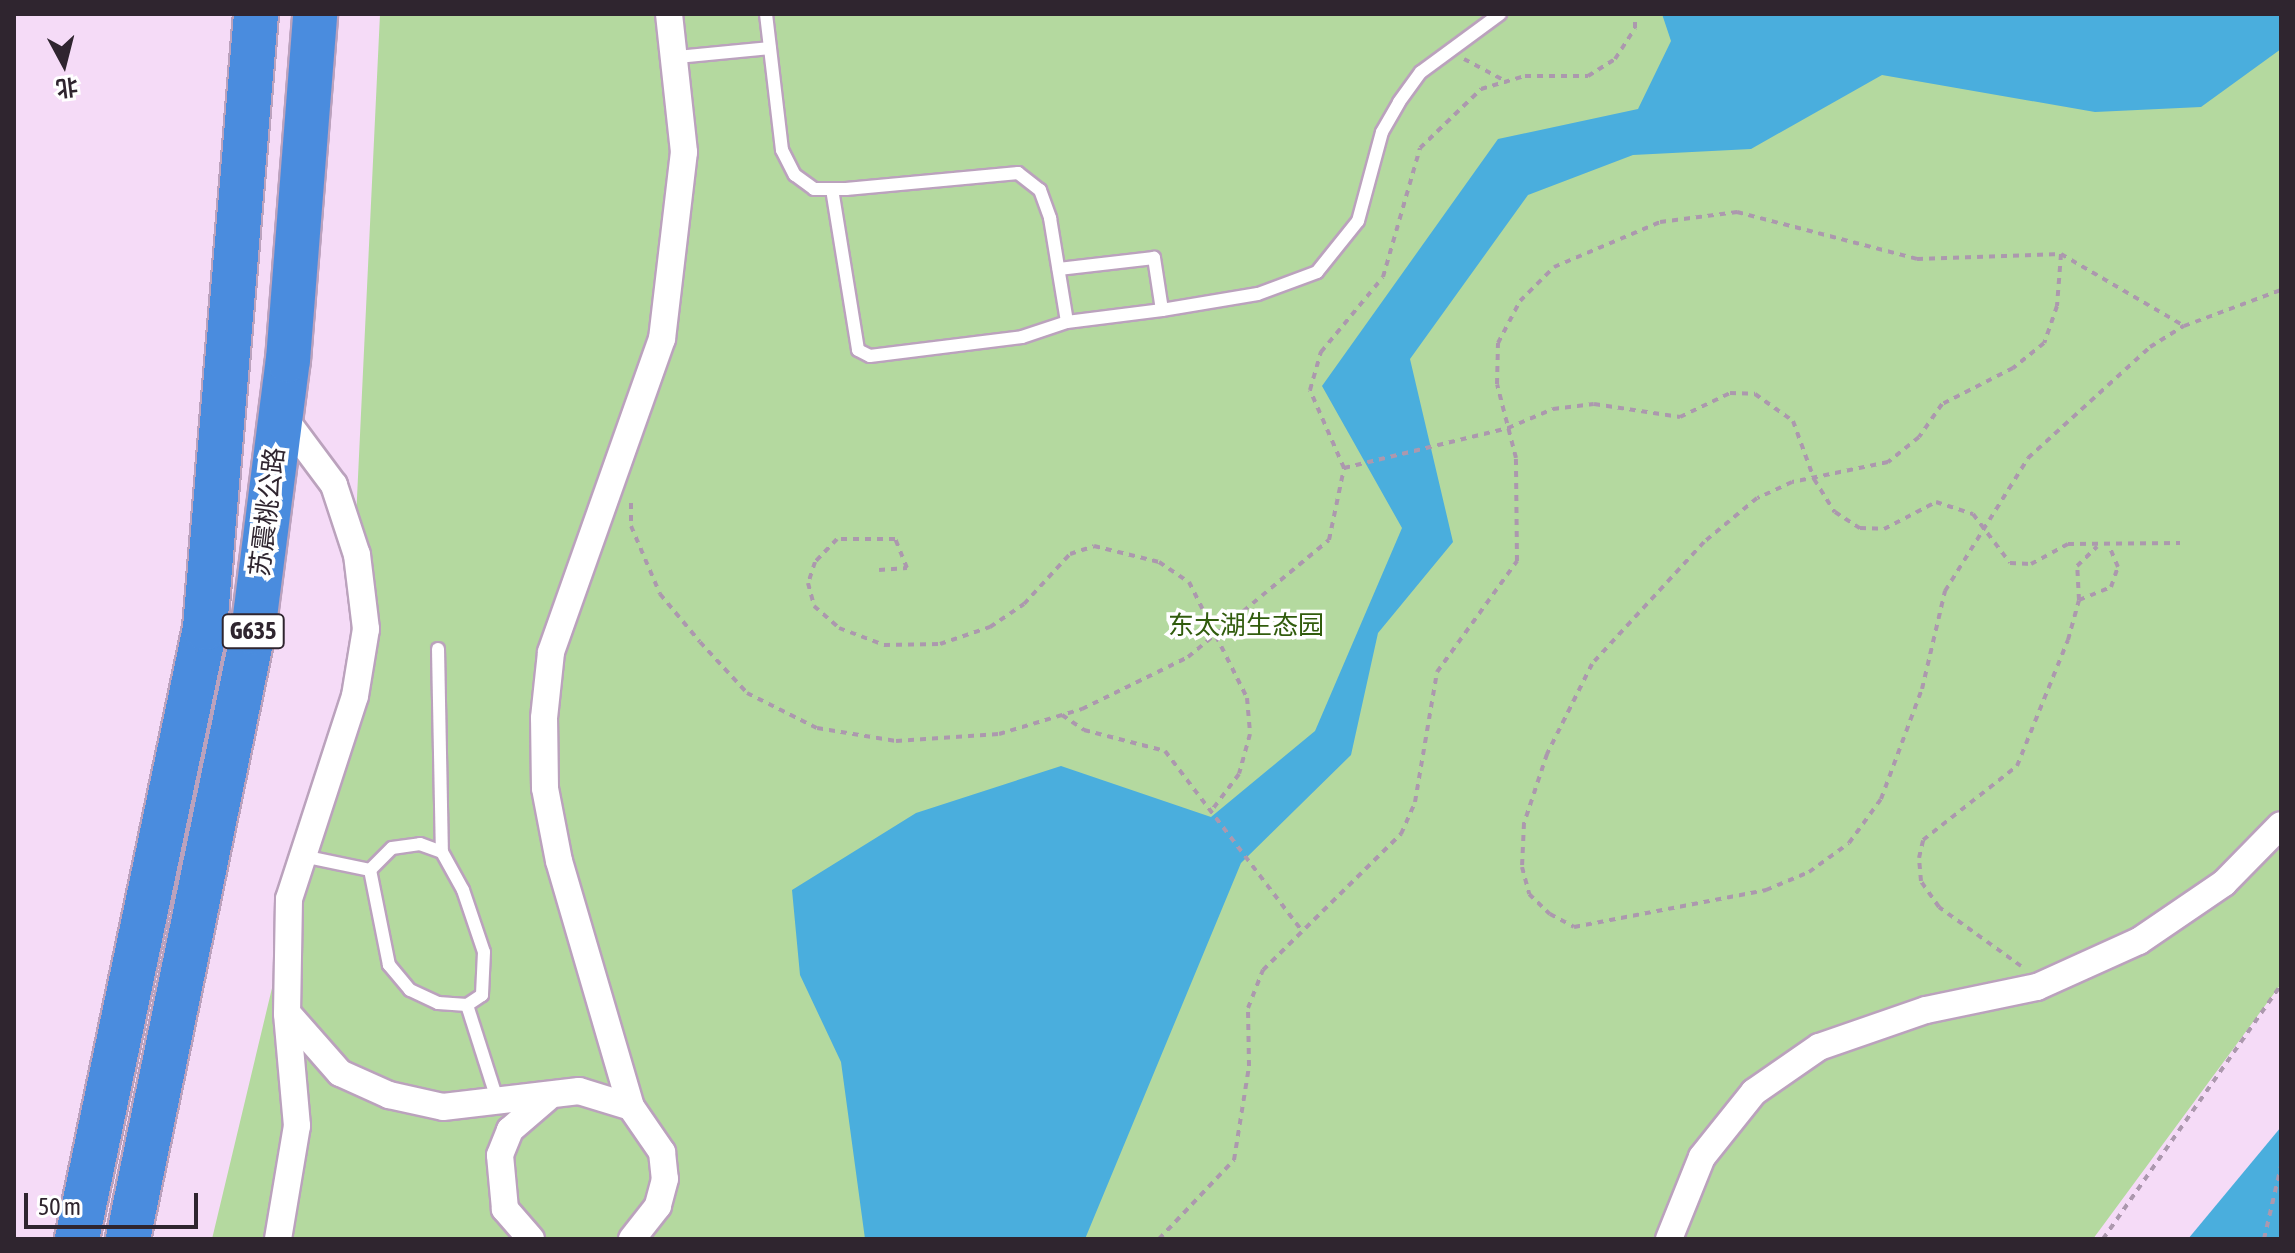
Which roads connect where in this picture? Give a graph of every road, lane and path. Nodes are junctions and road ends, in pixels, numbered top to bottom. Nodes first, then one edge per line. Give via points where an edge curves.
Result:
1 (237, 14) edge
2 (256, 14) edge
3 (315, 14) edge
4 (332, 14) edge
5 (669, 14) edge
6 (766, 14) edge
7 (1500, 14) edge
8 (1635, 14) edge
9 (770, 48) junction
10 (1453, 48) junction
11 (678, 57) junction
12 (1507, 82) junction
13 (305, 165) junction
14 (832, 189) junction
15 (2061, 254) junction
16 (236, 263) junction
17 (1059, 269) junction
18 (2281, 290) edge
19 (1162, 310) junction
20 (1067, 322) junction
21 (2184, 326) junction
22 (281, 414) junction
23 (1508, 428) junction
24 (1344, 468) junction
25 (1814, 479) junction
26 (630, 496) dead end
27 (1982, 527) junction
28 (2180, 543) dead end
29 (2109, 546) junction
30 (2097, 547) junction
31 (879, 570) dead end
32 (2079, 600) junction
33 (1218, 634) junction
34 (438, 649) dead end
35 (1062, 715) junction
36 (1212, 810) junction
37 (2281, 825) edge
38 (442, 852) junction
39 (303, 856) junction
40 (370, 870) junction
41 (1302, 931) junction
42 (2281, 985) edge
43 (2037, 987) junction
44 (467, 1005) junction
45 (287, 1014) junction
46 (553, 1096) junction
47 (499, 1105) junction
48 (631, 1107) junction
49 (2281, 1166) edge
50 (77, 1239) edge
51 (128, 1239) edge
52 (278, 1239) edge
53 (531, 1239) edge
54 (632, 1239) edge
55 (1159, 1239) edge
56 (1669, 1239) edge
57 (2103, 1239) edge
58 (2264, 1239) edge

1 - 16 highway
2 - 16 highway, 苏震桃公路 / G635
3 - 13 highway, 苏震桃公路 / G635
4 - 13 highway
5 - 11 street
6 - 9 lane
7 - 10 lane
8 - 12 path via 1635,28 1615,59 1588,76
9 - 11 lane
9 - 14 lane via 782,150 795,175 814,189
10 - 12 path via 1475,70
10 - 19 lane via 1421,72 1399,102 1382,132 1358,221 1317,272 1258,294
11 - 48 street via 684,152 662,339 551,652 544,718 545,788 559,861
12 - 24 path via 1481,89 1420,148 1383,277 1321,352 1310,390
13 - 22 highway, 苏震桃公路 / G635
14 - 17 lane via 1018,173 1040,190
14 - 20 lane via 858,350 870,356 1022,337
15 - 21 path
15 - 23 path via 1917,259 1737,212 1660,222 1554,267 1520,301 1498,343 1497,384
15 - 25 path via 2057,306 2044,343 2013,368 1942,404 1919,437 1888,462
16 - 50 highway, 苏震桃公路 / G635 via 205,628
17 - 19 lane via 1154,258
17 - 20 lane
18 - 21 path
19 - 20 lane
21 - 27 path via 2102,383 2028,458
22 - 39 street via 334,485 357,555 366,629 355,696
22 - 51 highway, 苏震桃公路 / G635 via 245,683
23 - 24 path
23 - 25 path via 1553,409 1594,404 1680,417 1730,393 1755,394 1793,421
23 - 41 path via 1516,458 1517,561 1437,672 1415,802 1401,834
24 - 33 path via 1329,540
25 - 27 path via 1835,512 1860,528 1884,529 1936,502 1973,514
25 - 27 path via 1757,498 1704,542 1592,664 1547,754 1524,823 1522,867 1529,894 1550,914 1574,927 1766,890 1809,872 1849,843 1881,799 1922,689 1945,591
26 - 35 path via 631,526 660,594 747,693 817,728 896,741 999,734
27 - 30 path via 2010,563 2031,564 2068,544
28 - 29 path
29 - 30 path
29 - 32 path via 2118,567 2111,587
30 - 32 path via 2077,566
31 - 33 path via 907,568 895,539 837,539 815,562 808,583 814,606 839,628 884,645 940,644 990,627 1024,604 1070,554 1094,546 1159,562 1189,582
32 - 43 path via 2017,766 1923,840 1919,858 1921,881 1939,907 1963,931 2016,959
33 - 35 path via 1188,657
33 - 36 path via 1247,698 1250,734 1239,774
34 - 38 lane
35 - 36 path via 1084,730 1165,751
36 - 41 path
37 - 43 street via 2224,883 2139,941
38 - 40 lane via 420,844 392,848
38 - 44 lane via 484,952 482,995
39 - 40 lane
39 - 45 street via 289,899
40 - 44 lane via 389,965 410,990
41 - 55 path via 1263,970 1248,1008 1247,1091 1234,1160
42 - 57 path
43 - 56 street via 1926,1010 1819,1047 1754,1092 1702,1157
44 - 47 lane
45 - 47 street via 340,1073 389,1095 443,1107
45 - 52 street via 297,1126
46 - 47 street
46 - 48 street via 593,1093
46 - 53 street via 519,1119 500,1155 505,1209
48 - 54 street via 662,1152 665,1179 658,1206
49 - 58 path

